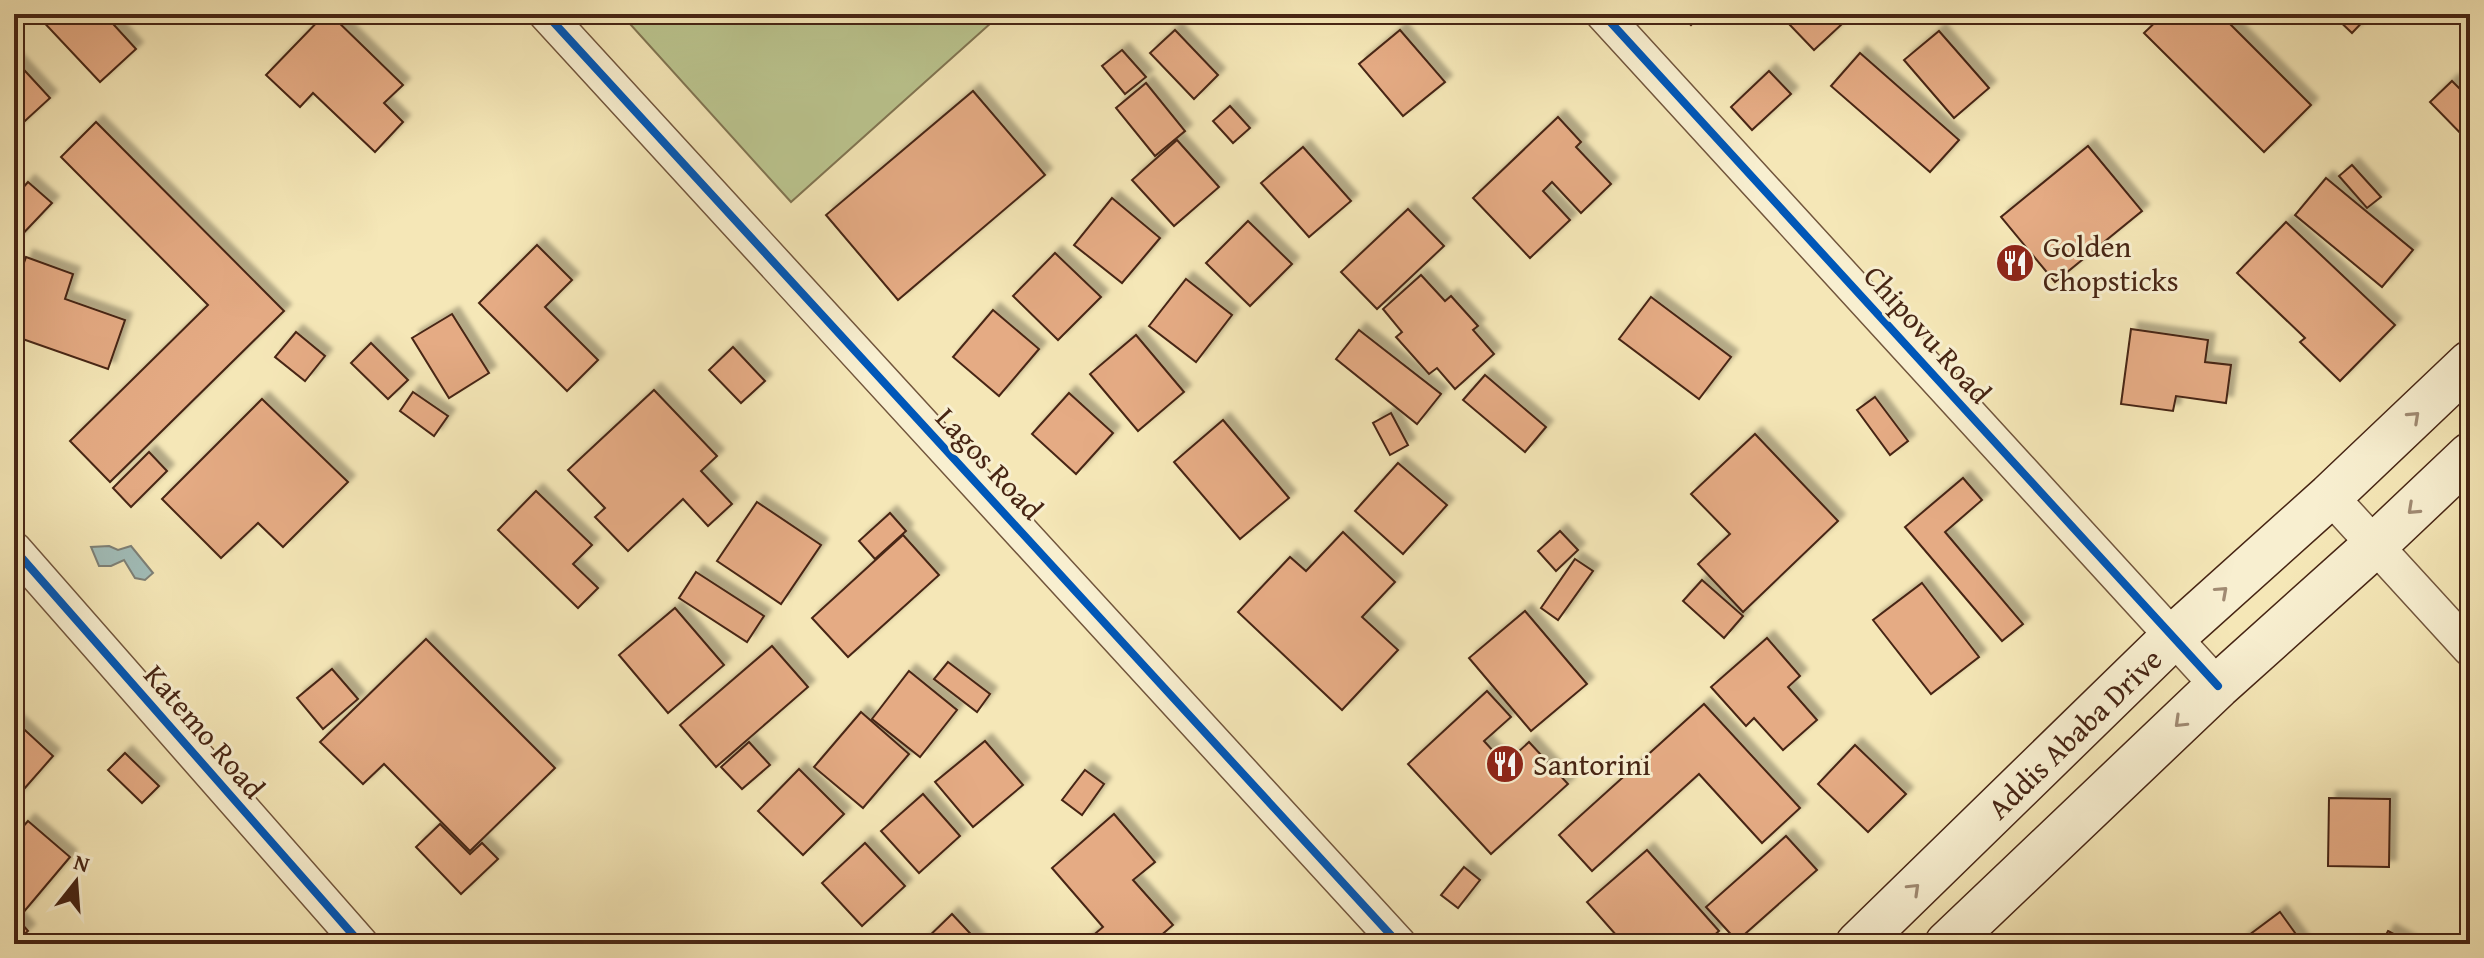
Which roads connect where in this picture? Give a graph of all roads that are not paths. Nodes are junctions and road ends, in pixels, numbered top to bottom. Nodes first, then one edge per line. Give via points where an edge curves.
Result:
1 (546, 14) edge
2 (1603, 14) edge
3 (2470, 363) edge
4 (2470, 455) edge
5 (2330, 496) junction
6 (2375, 545) junction
7 (14, 549) edge
8 (2173, 637) junction
9 (2470, 649) edge
10 (2218, 686) junction
11 (361, 944) edge
12 (1399, 944) edge
13 (1858, 944) edge
14 (1947, 944) edge

1 - 12 street, Lagos Road
2 - 8 street, Chipovu Road
5 -> 3 main road, Addis Ababa Drive
4 -> 6 main road
5 - 6 street
8 -> 5 main road, Addis Ababa Drive
6 - 9 street
6 - 10 main road
7 - 11 street, Katemo Road
8 - 10 street, Chipovu Road
13 -> 8 main road, Addis Ababa Drive
10 -> 14 main road

